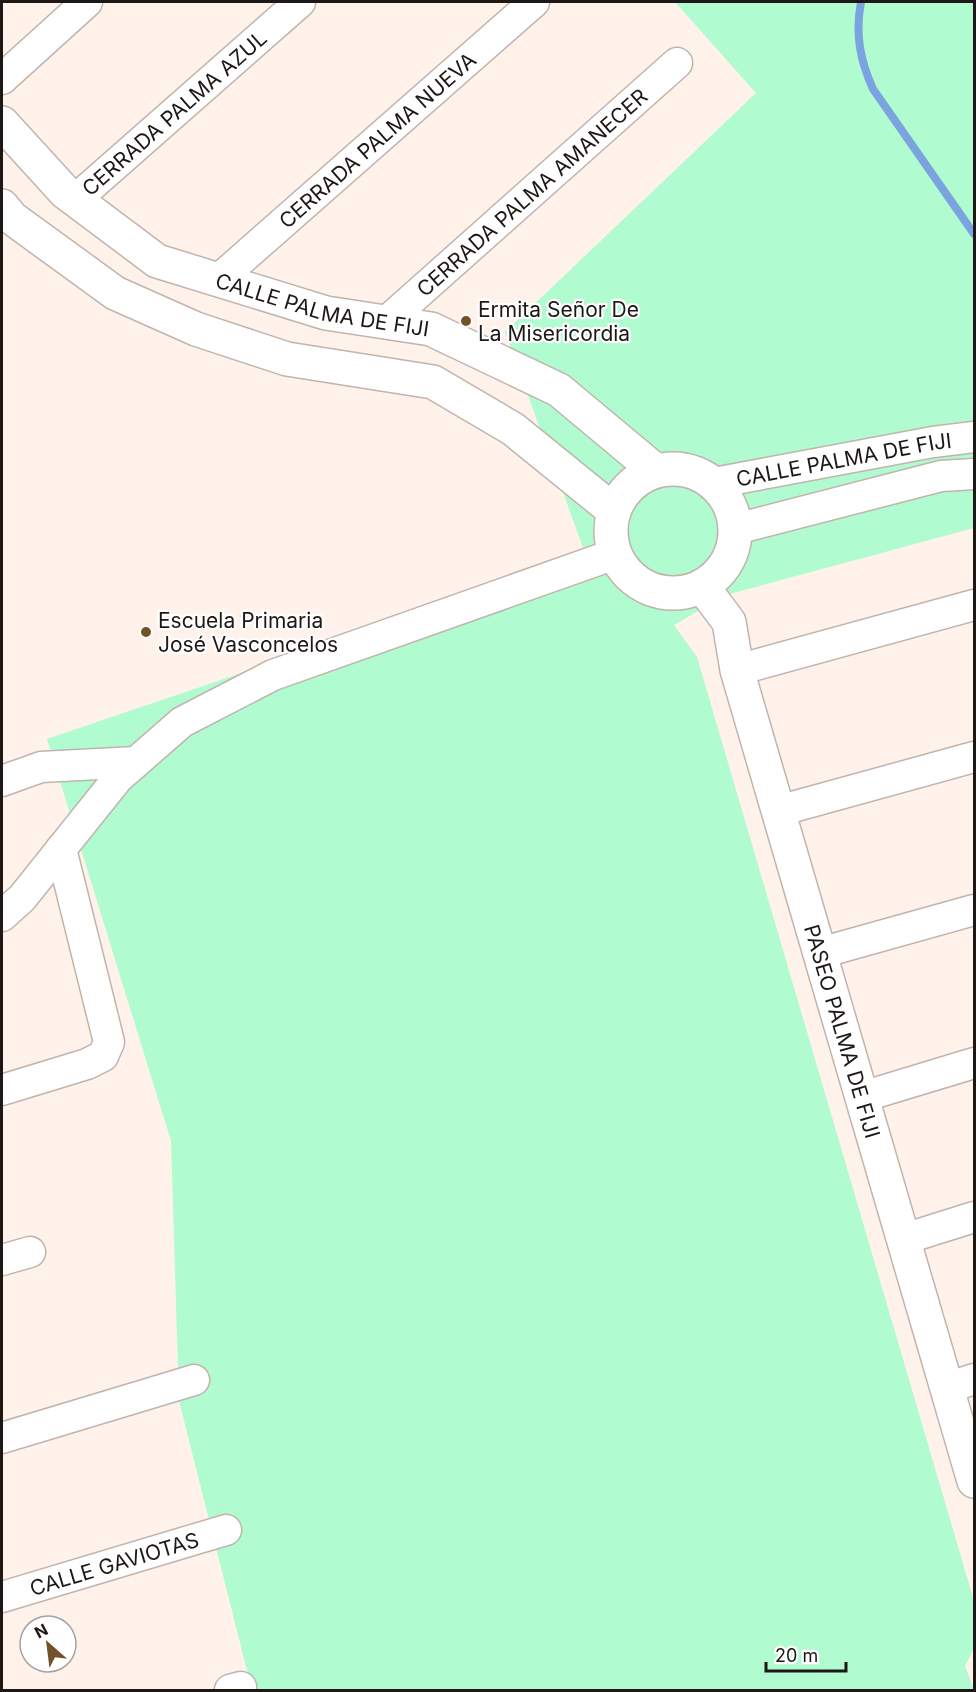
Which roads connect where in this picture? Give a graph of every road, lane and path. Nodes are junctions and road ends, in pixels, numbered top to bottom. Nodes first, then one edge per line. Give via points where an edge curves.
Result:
1 (87, 2) edge
2 (300, 2) edge
3 (534, 2) edge
4 (678, 63) dead end
5 (2, 79) edge
6 (2, 123) edge
7 (75, 200) junction
8 (2, 206) edge
9 (218, 280) junction
10 (386, 322) junction
11 (975, 437) edge
12 (656, 471) junction
13 (975, 474) edge
14 (714, 483) junction
15 (614, 511) junction
16 (735, 529) junction
17 (615, 555) junction
18 (702, 586) junction
19 (975, 605) edge
20 (737, 670) junction
21 (975, 757) edge
22 (136, 762) junction
23 (2, 782) edge
24 (778, 811) junction
25 (61, 849) junction
26 (975, 910) edge
27 (2, 916) edge
28 (820, 953) junction
29 (975, 1063) edge
30 (2, 1090) edge
31 (862, 1097) junction
32 (975, 1217) edge
33 (904, 1239) junction
34 (30, 1252) dead end
35 (2, 1260) edge
36 (194, 1380) dead end
37 (961, 1384) edge
38 (2, 1438) edge
39 (975, 1481) edge
40 (226, 1530) dead end
41 (2, 1598) edge

1 - 5 street
2 - 7 street, CERRADA PALMA AZUL
3 - 9 street, CERRADA PALMA NUEVA
4 - 10 street, CERRADA PALMA AMANECER
6 - 7 street, CALLE PALMA DE FIJI
7 - 9 street, CALLE PALMA DE FIJI via 157,261
8 - 15 street via 12,218 115,293 196,329 287,358 433,382 513,429
9 - 10 street, CALLE PALMA DE FIJI via 326,313
10 - 12 street, CALLE PALMA DE FIJI via 431,329 559,390
11 - 14 street, CALLE PALMA DE FIJI
12 - 14 street via 685,470
12 - 15 street via 630,486
13 - 16 street, CALLE PALMA DE FIJI via 941,476
14 - 16 street via 733,512
15 - 17 street via 610,525
16 - 18 street via 727,562
17 - 18 street via 623,570 651,590 686,592
17 - 22 street via 273,675 182,722
18 - 20 street, PASEO PALMA DE FIJI via 729,622
19 - 20 street
20 - 24 street, PASEO PALMA DE FIJI
21 - 24 street
22 - 23 street via 41,767
22 - 25 street via 118,778
24 - 28 street, PASEO PALMA DE FIJI
25 - 27 street via 22,898
25 - 30 street via 109,1042 104,1056 87,1064
26 - 28 street
28 - 31 street, PASEO PALMA DE FIJI
29 - 31 street
31 - 33 street, PASEO PALMA DE FIJI
32 - 33 street
33 - 37 street, PASEO PALMA DE FIJI
34 - 35 street
36 - 38 street
37 - 39 street, PASEO PALMA DE FIJI
40 - 41 street, CALLE GAVIOTAS

